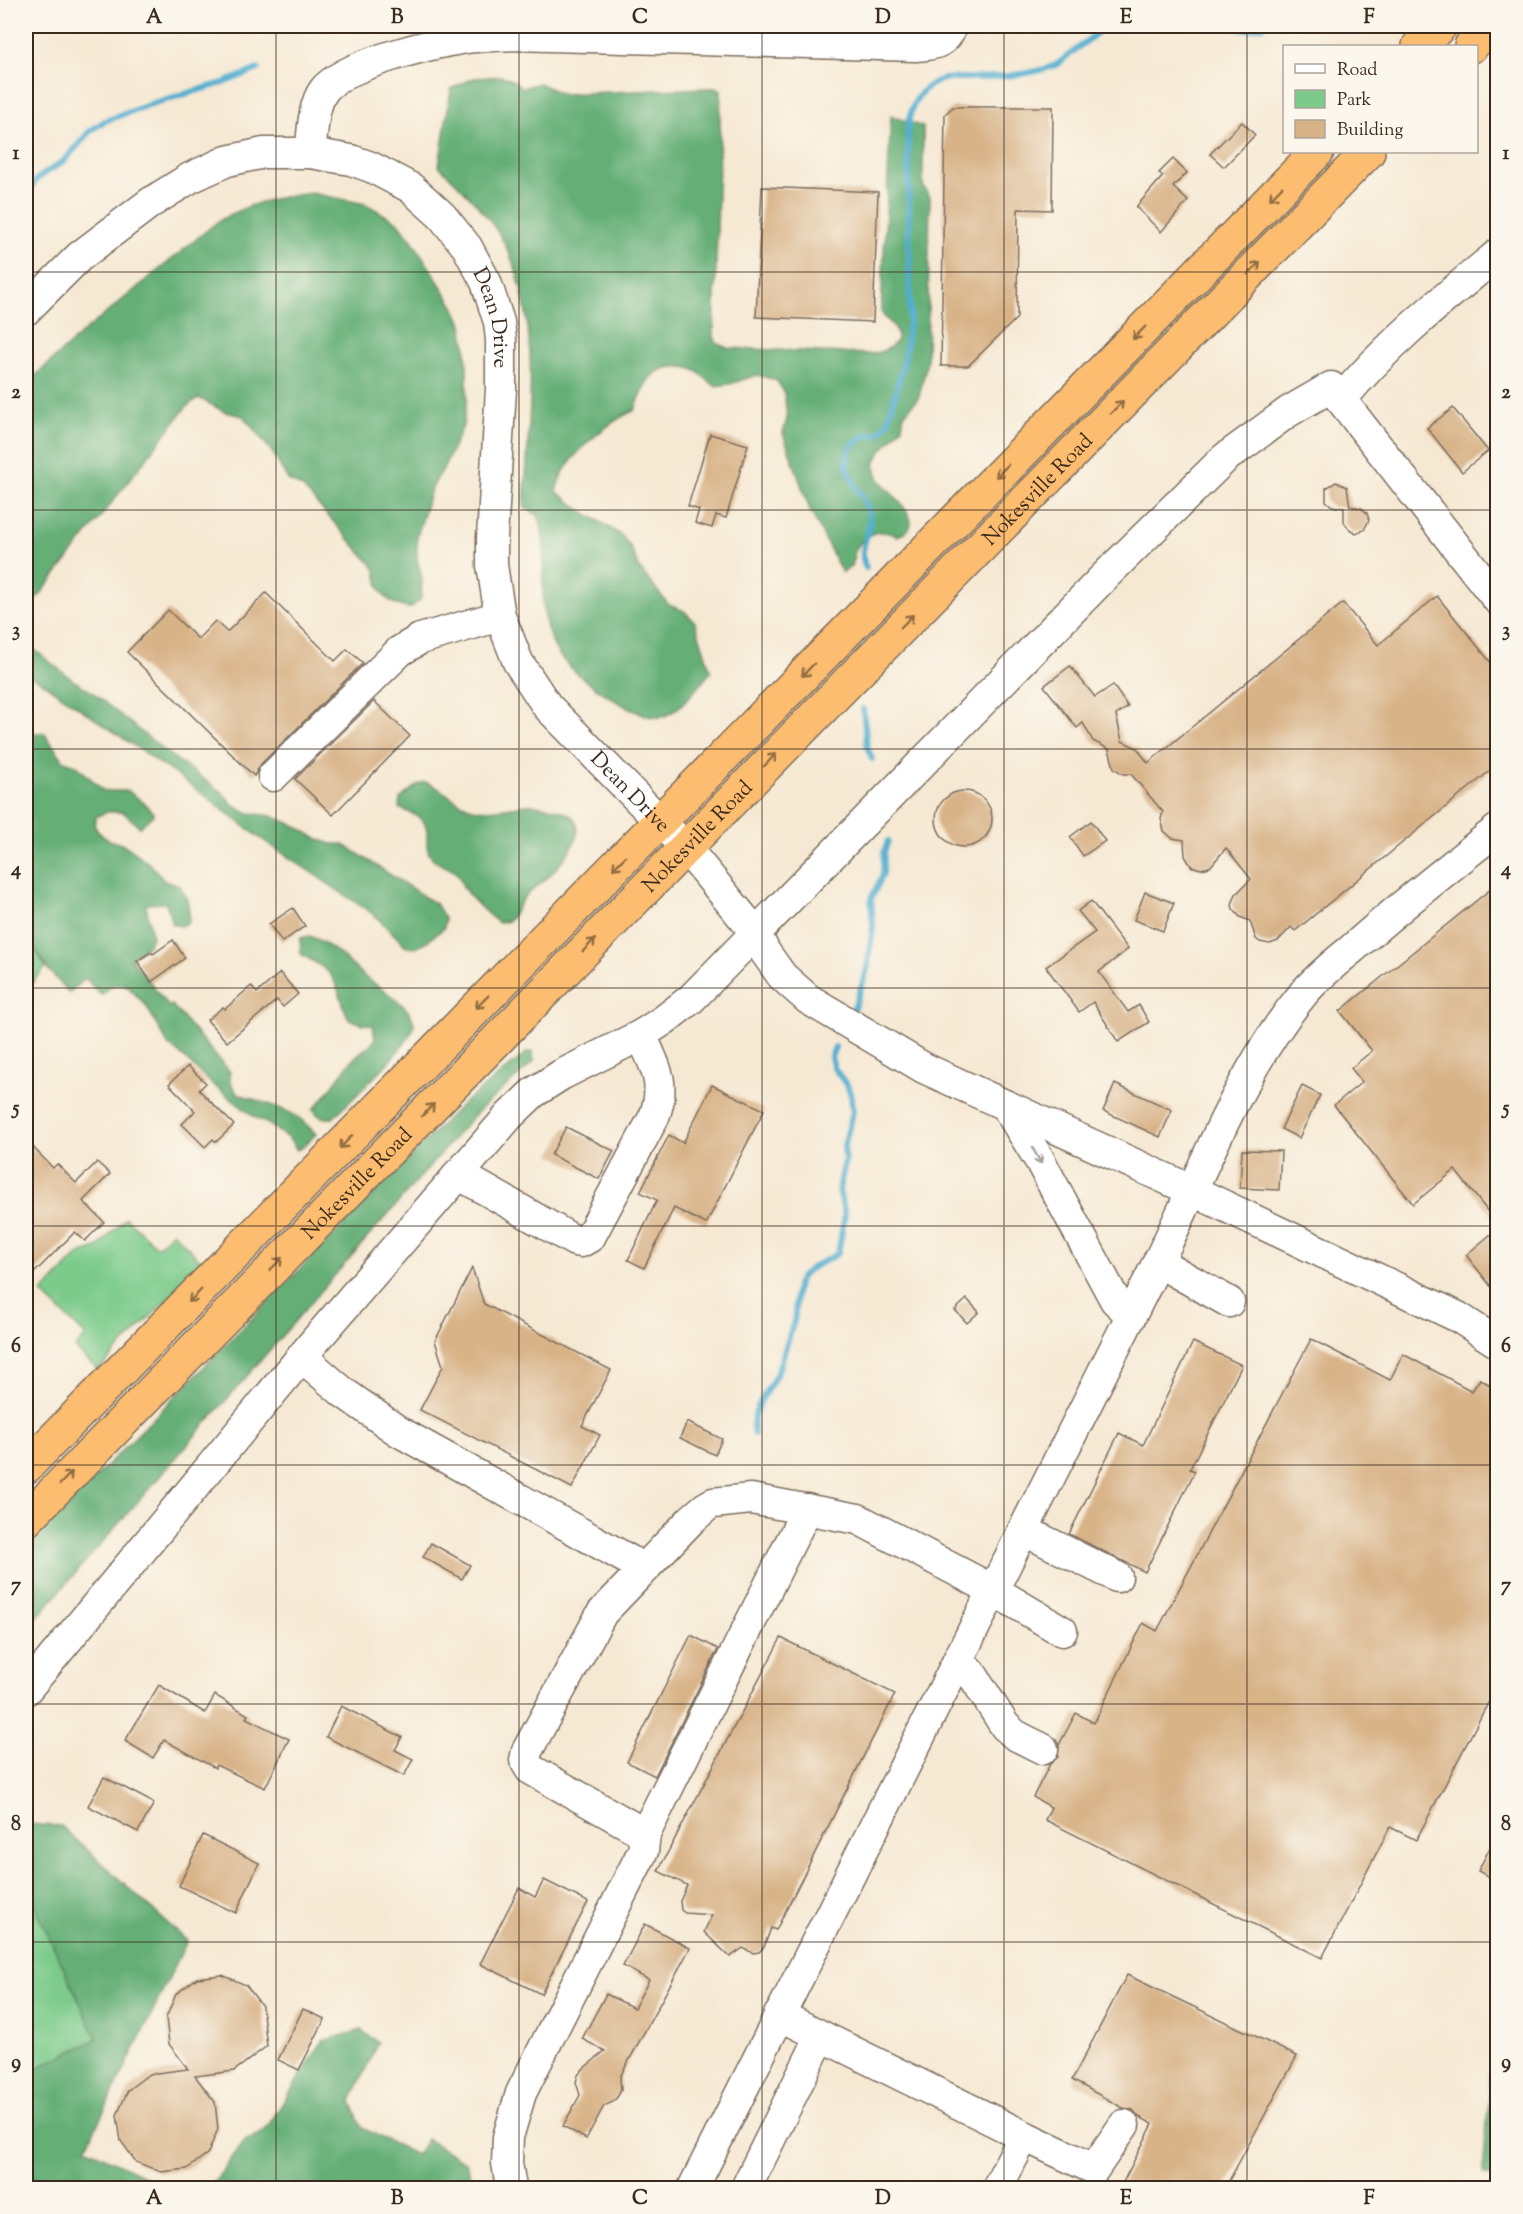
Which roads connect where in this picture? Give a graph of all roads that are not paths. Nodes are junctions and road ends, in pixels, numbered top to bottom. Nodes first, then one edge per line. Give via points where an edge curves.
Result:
1 (951, 26) edge
2 (1440, 26) edge
3 (1491, 26) edge
4 (1420, 45) edge
5 (1472, 45) edge
6 (310, 153) junction
7 (1316, 153) edge
8 (1367, 153) edge
9 (1497, 254) edge
10 (28, 302) edge
11 (1341, 400) junction
12 (1497, 600) edge
13 (500, 616) junction
14 (273, 776) dead end
15 (660, 822) junction
16 (1497, 829) edge
17 (685, 847) junction
18 (755, 932) junction
19 (641, 1035) junction
20 (1006, 1106) junction
21 (458, 1174) junction
22 (1191, 1190) junction
23 (1158, 1262) junction
24 (225, 1266) junction
25 (251, 1290) junction
26 (1229, 1302) dead end
27 (1131, 1315) junction
28 (1497, 1343) edge
29 (302, 1357) junction
30 (26, 1467) edge
31 (807, 1509) junction
32 (26, 1520) edge
33 (1023, 1530) junction
34 (645, 1569) junction
35 (1117, 1577) dead end
36 (993, 1590) junction
37 (1062, 1631) dead end
38 (958, 1660) junction
39 (26, 1690) edge
40 (1043, 1749) dead end
41 (645, 1834) junction
42 (779, 2015) junction
43 (821, 2036) junction
44 (1124, 2125) dead end
45 (1024, 2136) junction
46 (511, 2188) edge
47 (693, 2188) edge
48 (746, 2188) edge
49 (998, 2188) edge

1 - 6 street via 941,41 916,46 466,38 397,55 334,80 317,105
2 - 4 highway
3 - 5 highway
6 - 10 street, Dean Drive via 246,156 227,160 190,178 79,257
6 - 13 street, Dean Drive via 351,160 411,188 455,231 486,282 495,304 501,340 492,538 493,582
7 -> 15 highway, Nokesville Road
17 -> 8 highway, Nokesville Road
9 - 11 street via 1416,321 1367,368
11 - 12 street
11 - 18 street via 1331,387 1288,412 1225,458
13 - 14 street via 420,639 400,651
13 - 15 street, Dean Drive via 518,662 542,699
15 - 17 street, Dean Drive
15 -> 24 highway, Nokesville Road
16 - 22 street via 1368,934 1304,992 1257,1059
17 - 18 street, Dean Drive
25 -> 17 highway, Nokesville Road
18 - 19 street via 690,999
18 - 20 street, Dean Drive via 782,975 808,999 924,1068
19 - 21 street via 561,1075 534,1094
19 - 21 street via 658,1074 661,1097 591,1237 575,1241
20 - 22 street, Dean Drive
20 -> 27 street via 1115,1300
21 - 29 street
22 - 23 street
22 - 28 street, Dean Drive via 1458,1317
23 - 26 street
23 - 27 street
24 - 25 highway
24 -> 30 highway, Nokesville Road
32 -> 25 highway, Nokesville Road
27 - 33 street
29 - 34 street via 398,1431
29 - 39 street
31 - 34 street via 751,1499 713,1503 692,1519
31 - 36 street via 858,1519
31 - 41 street
33 - 35 street
33 - 36 street
34 - 41 street via 602,1613 525,1760 531,1769
36 - 37 street
36 - 38 street
38 - 40 street via 972,1674 1005,1726
38 - 42 street
41 - 46 street via 642,1851 521,2093 508,2137
42 - 43 street
42 - 47 street
43 - 45 street
43 - 48 street
44 - 45 street via 1094,2169
45 - 49 street

